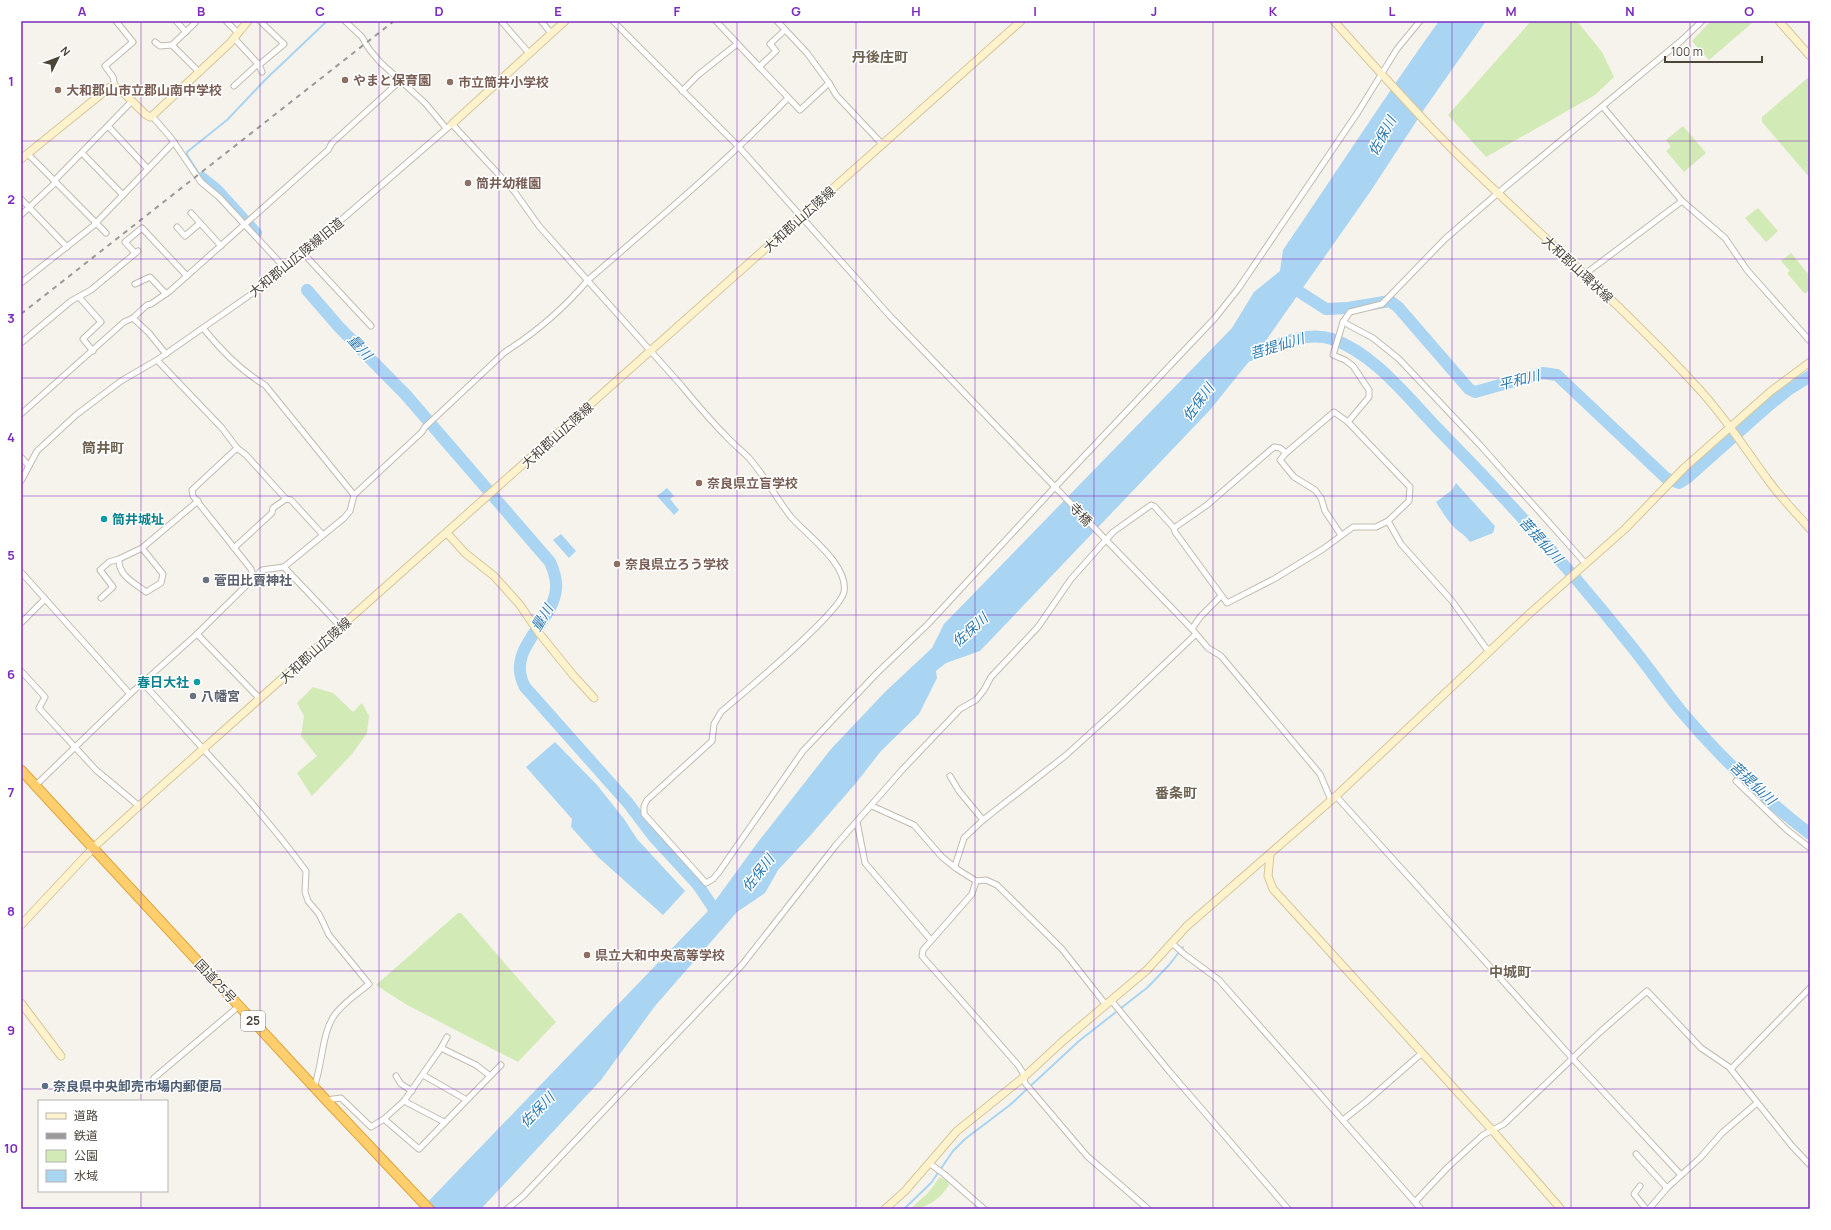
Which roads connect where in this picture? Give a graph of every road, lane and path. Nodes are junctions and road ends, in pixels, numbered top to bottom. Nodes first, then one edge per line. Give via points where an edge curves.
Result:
1 (116, 21) edge
2 (176, 21) edge
3 (226, 21) edge
4 (248, 21) edge
5 (260, 21) edge
6 (345, 21) edge
7 (501, 21) edge
8 (541, 21) edge
9 (565, 21) edge
10 (612, 21) edge
11 (716, 21) edge
12 (777, 21) edge
13 (1021, 21) edge
14 (1334, 21) edge
15 (1420, 21) edge
16 (1702, 21) edge
17 (1778, 21) edge
18 (195, 23) dead end
19 (786, 30) junction
20 (186, 32) junction
21 (551, 33) junction
22 (236, 35) junction
23 (155, 42) dead end
24 (737, 44) junction
25 (172, 45) junction
26 (529, 53) junction
27 (1810, 56) edge
28 (259, 65) junction
29 (759, 67) junction
30 (199, 72) junction
31 (262, 72) dead end
32 (1383, 76) junction
33 (400, 81) junction
34 (829, 83) junction
35 (234, 86) dead end
36 (115, 87) junction
37 (682, 91) junction
38 (788, 98) junction
39 (132, 101) junction
40 (1603, 107) junction
41 (152, 116) junction
42 (108, 126) junction
43 (449, 126) junction
44 (174, 142) junction
45 (882, 144) junction
46 (738, 146) junction
47 (82, 153) junction
48 (28, 154) junction
49 (21, 159) edge
50 (148, 169) junction
51 (55, 182) junction
52 (1498, 193) junction
53 (123, 195) junction
54 (21, 199) edge
55 (1682, 201) junction
56 (29, 207) junction
57 (191, 213) dead end
58 (21, 214) edge
59 (802, 216) junction
60 (96, 223) junction
61 (200, 223) junction
62 (246, 223) junction
63 (177, 227) dead end
64 (106, 233) dead end
65 (221, 246) junction
66 (67, 247) junction
67 (303, 253) junction
68 (285, 268) junction
69 (1585, 274) junction
70 (187, 276) junction
71 (588, 280) junction
72 (21, 283) edge
73 (135, 284) dead end
74 (166, 294) junction
75 (79, 297) junction
76 (133, 318) junction
77 (1343, 322) junction
78 (370, 326) dead end
79 (203, 328) junction
80 (1810, 341) edge
81 (21, 343) edge
82 (93, 351) junction
83 (650, 352) junction
84 (166, 354) junction
85 (157, 360) junction
86 (1810, 362) edge
87 (21, 414) edge
88 (1348, 422) junction
89 (1730, 426) junction
90 (237, 448) junction
91 (1286, 453) junction
92 (21, 458) edge
93 (29, 466) junction
94 (21, 481) edge
95 (1057, 489) junction
96 (354, 495) junction
97 (286, 499) junction
98 (198, 501) junction
99 (1388, 521) junction
100 (1174, 528) junction
101 (1810, 529) edge
102 (447, 533) junction
103 (323, 535) junction
104 (1341, 535) junction
105 (1104, 539) junction
106 (142, 548) junction
107 (234, 548) junction
108 (119, 559) junction
109 (1584, 565) junction
110 (284, 567) junction
111 (251, 570) junction
112 (262, 570) junction
113 (21, 572) edge
114 (254, 579) junction
115 (1222, 596) junction
116 (101, 598) dead end
117 (45, 599) junction
118 (21, 623) edge
119 (341, 627) junction
120 (1192, 629) junction
121 (197, 634) junction
122 (1195, 635) junction
123 (1491, 651) junction
124 (21, 671) edge
125 (142, 682) junction
126 (130, 694) junction
127 (594, 698) dead end
128 (260, 699) junction
129 (75, 747) junction
130 (204, 750) junction
131 (21, 770) edge
132 (950, 776) dead end
133 (1736, 781) dead end
134 (35, 786) junction
135 (1334, 798) junction
136 (139, 806) junction
137 (872, 806) junction
138 (983, 820) junction
139 (857, 822) junction
140 (93, 848) junction
141 (1810, 848) edge
142 (1270, 855) junction
143 (955, 866) junction
144 (976, 881) junction
145 (22, 923) edge
146 (931, 940) junction
147 (1172, 943) junction
148 (1810, 988) edge
149 (21, 1003) edge
150 (1109, 1003) junction
151 (239, 1006) junction
152 (447, 1037) dead end
153 (441, 1048) junction
154 (1422, 1053) junction
155 (60, 1056) dead end
156 (1573, 1059) junction
157 (501, 1065) dead end
158 (1731, 1069) junction
159 (423, 1075) junction
160 (489, 1075) junction
161 (396, 1076) dead end
162 (154, 1078) dead end
163 (1024, 1078) junction
164 (314, 1088) junction
165 (412, 1091) junction
166 (326, 1100) junction
167 (465, 1100) junction
168 (404, 1101) junction
169 (1757, 1103) junction
170 (384, 1119) junction
171 (1343, 1120) junction
172 (444, 1122) junction
173 (1492, 1130) junction
174 (1636, 1154) dead end
175 (928, 1163) junction
176 (1810, 1165) edge
177 (1681, 1175) junction
178 (1640, 1186) dead end
179 (1667, 1188) junction
180 (1415, 1205) edge
181 (429, 1209) edge
182 (507, 1209) edge
183 (885, 1209) edge
184 (984, 1209) edge
185 (1148, 1209) edge
186 (1288, 1209) edge
187 (1421, 1209) edge
188 (1561, 1209) edge
189 (1647, 1209) edge

1 - 36 street via 133,42 105,66 113,77
2 - 20 street
3 - 22 street
4 - 22 street
5 - 28 street via 284,44
6 - 33 street
7 - 26 street
8 - 21 street
9 - 21 street, 大和郡山広陵線旧道
10 - 37 street, 寺橋
11 - 24 street
12 - 19 street
13 - 45 street, 大和郡山広陵線
14 - 32 street, 大和郡山環状線
15 - 32 street via 1397,49
16 - 40 street
17 - 27 street
18 - 20 street
19 - 29 street via 770,44 776,51
19 - 34 street
20 - 25 street
21 - 26 street, 大和郡山広陵線旧道
22 - 28 street
22 - 30 street
23 - 25 street via 160,46
24 - 29 street
24 - 37 street
25 - 30 street
26 - 43 street, 大和郡山広陵線旧道
28 - 31 street
28 - 35 street
29 - 38 street
30 - 41 street
32 - 52 street, 大和郡山環状線
32 - 95 street via 1229,300 1193,343
33 - 43 street
33 - 62 street
34 - 38 street via 800,110
34 - 45 street via 836,95
36 - 39 street
36 - 48 street via 105,90
37 - 46 street, 寺橋
38 - 46 street
39 - 41 street via 145,114
39 - 42 street
40 - 52 street
40 - 55 street
41 - 44 street
42 - 47 street
42 - 50 street
43 - 67 street, 大和郡山広陵線旧道
43 - 71 street via 514,191 539,226
44 - 50 street
44 - 62 street via 197,177
45 - 59 street, 大和郡山広陵線
46 - 59 street, 寺橋
46 - 71 street
47 - 51 street
47 - 53 street
48 - 49 street
48 - 51 street
50 - 53 street
51 - 56 street
51 - 60 street
52 - 69 street, 大和郡山環状線
52 - 77 street via 1445,239 1382,304 1350,312
53 - 60 street
54 - 56 street
55 - 69 street
55 - 80 street via 1725,238 1747,270
56 - 58 street
56 - 66 street
57 - 61 street
59 - 83 street, 大和郡山広陵線
59 - 95 street, 寺橋 via 890,316
60 - 64 street
60 - 66 street
61 - 63 street via 185,236
61 - 65 street
62 - 65 street
62 - 68 street
65 - 70 street
66 - 72 street
67 - 68 street, 大和郡山広陵線旧道
67 - 78 street
68 - 79 street, 大和郡山広陵線旧道
69 - 89 street, 大和郡山環状線 via 1700,390
70 - 74 street
70 - 75 street via 142,228 125,242 137,252
71 - 83 street
71 - 96 street via 575,295 520,343 505,352
73 - 74 street via 150,277
74 - 76 street via 147,304
75 - 81 street
75 - 82 street via 101,322 83,339
76 - 82 street via 124,322
76 - 84 street
77 - 88 street via 1333,355 1353,366 1369,390 1369,397
77 - 109 street via 1373,338 1400,359 1480,445
79 - 84 street, 大和郡山広陵線旧道
79 - 96 street via 250,376 264,385
82 - 87 street
83 - 95 street via 725,436 750,459 792,517 833,561 844,583 844,592 826,618 721,712 714,724 712,741 647,800 644,806 644,814 706,883 714,879 803,751
83 - 102 street, 大和郡山広陵線
84 - 85 street, 大和郡山広陵線旧道
85 - 90 street via 222,428
85 - 93 street, 大和郡山広陵線旧道 via 121,381 76,415 37,451
86 - 89 street
88 - 91 street via 1334,412
88 - 99 street via 1410,487 1409,501
89 - 101 street, 大和郡山環状線 via 1771,484
89 - 109 street via 1684,468 1625,530
90 - 97 street
90 - 98 street via 192,490
91 - 100 street via 1274,447 1207,505
91 - 104 street via 1280,460 1294,477 1315,490 1322,498 1325,511
92 - 93 street
93 - 94 street, 大和郡山広陵線旧道
95 - 105 street, 寺橋
96 - 103 street via 350,511
97 - 103 street via 291,500
97 - 107 street via 273,508 272,513
98 - 106 street
98 - 107 street
99 - 104 street via 1376,527 1353,526
99 - 123 street via 1401,544 1452,601 1486,648
100 - 105 street via 1151,505
100 - 115 street
102 - 119 street, 大和郡山広陵線
102 - 127 street via 465,553 494,576 520,605 539,633
103 - 110 street
104 - 115 street via 1248,593 1227,603
105 - 120 street, 寺橋
105 - 137 street via 1071,579 1038,627 991,677 976,700 960,709
106 - 108 street
106 - 108 street via 163,574 161,583 146,592 125,576 119,567
107 - 111 street
108 - 116 street via 109,562 100,570 113,588
109 - 123 street
110 - 112 street
110 - 119 street
111 - 112 street
111 - 114 street
112 - 114 street
113 - 117 street
114 - 121 street
115 - 120 street via 1200,616
117 - 118 street
117 - 126 street
119 - 128 street, 大和郡山広陵線
120 - 122 street, 寺橋
121 - 125 street
121 - 128 street
122 - 135 street, 寺橋 via 1221,656 1315,769
122 - 138 street via 1065,756
123 - 135 street
124 - 129 street via 46,697 39,708
125 - 126 street
125 - 130 street
126 - 129 street
128 - 130 street, 大和郡山広陵線
129 - 134 street
129 - 136 street via 96,770
130 - 136 street, 大和郡山広陵線
130 - 164 street via 306,871 304,892 308,901 319,914 329,935 368,984 336,1013 328,1028
131 - 134 highway, 国道25号 / 25
132 - 138 street
133 - 141 street via 1787,830
134 - 140 highway, 国道25号 / 25
135 - 142 street
135 - 156 street
136 - 140 street, 大和郡山広陵線
137 - 139 street
137 - 143 street via 914,825 942,857
138 - 143 street via 964,838
139 - 146 street via 866,863
139 - 182 street via 742,965 523,1196
140 - 145 street, 大和郡山広陵線
140 - 151 highway, 国道25号 / 25
142 - 147 street via 1192,922
142 - 154 street via 1268,876 1273,889
143 - 144 street via 957,870
144 - 146 street via 972,894
144 - 150 street via 986,880 997,885 1062,949
146 - 163 street via 923,950 922,956 1018,1065 1024,1073
147 - 150 street via 1147,970
147 - 171 street via 1218,980
148 - 158 street
149 - 155 street
150 - 163 street
150 - 186 street
151 - 162 street
151 - 164 highway, 国道25号 / 25
152 - 153 street
153 - 159 street
153 - 160 street via 476,1065
154 - 171 street
154 - 173 street
156 - 158 street via 1647,990 1701,1048
156 - 173 street via 1504,1124
156 - 177 street
157 - 160 street
158 - 169 street
159 - 165 street
159 - 167 street
160 - 167 street
161 - 165 street via 401,1084
163 - 175 street via 957,1131
163 - 185 street via 1025,1083 1087,1156
164 - 166 highway, 国道25号 / 25
165 - 168 street
166 - 170 street via 341,1098 371,1127
166 - 181 highway, 国道25号 / 25
167 - 172 street
168 - 170 street
168 - 172 street
169 - 176 street
169 - 177 street via 1722,1133
170 - 172 street via 419,1149
171 - 180 street
173 - 180 street via 1447,1168
173 - 188 street
174 - 179 street
175 - 183 street via 905,1191
175 - 184 street
177 - 179 street
178 - 189 street via 1634,1194
179 - 189 street
180 - 187 street

